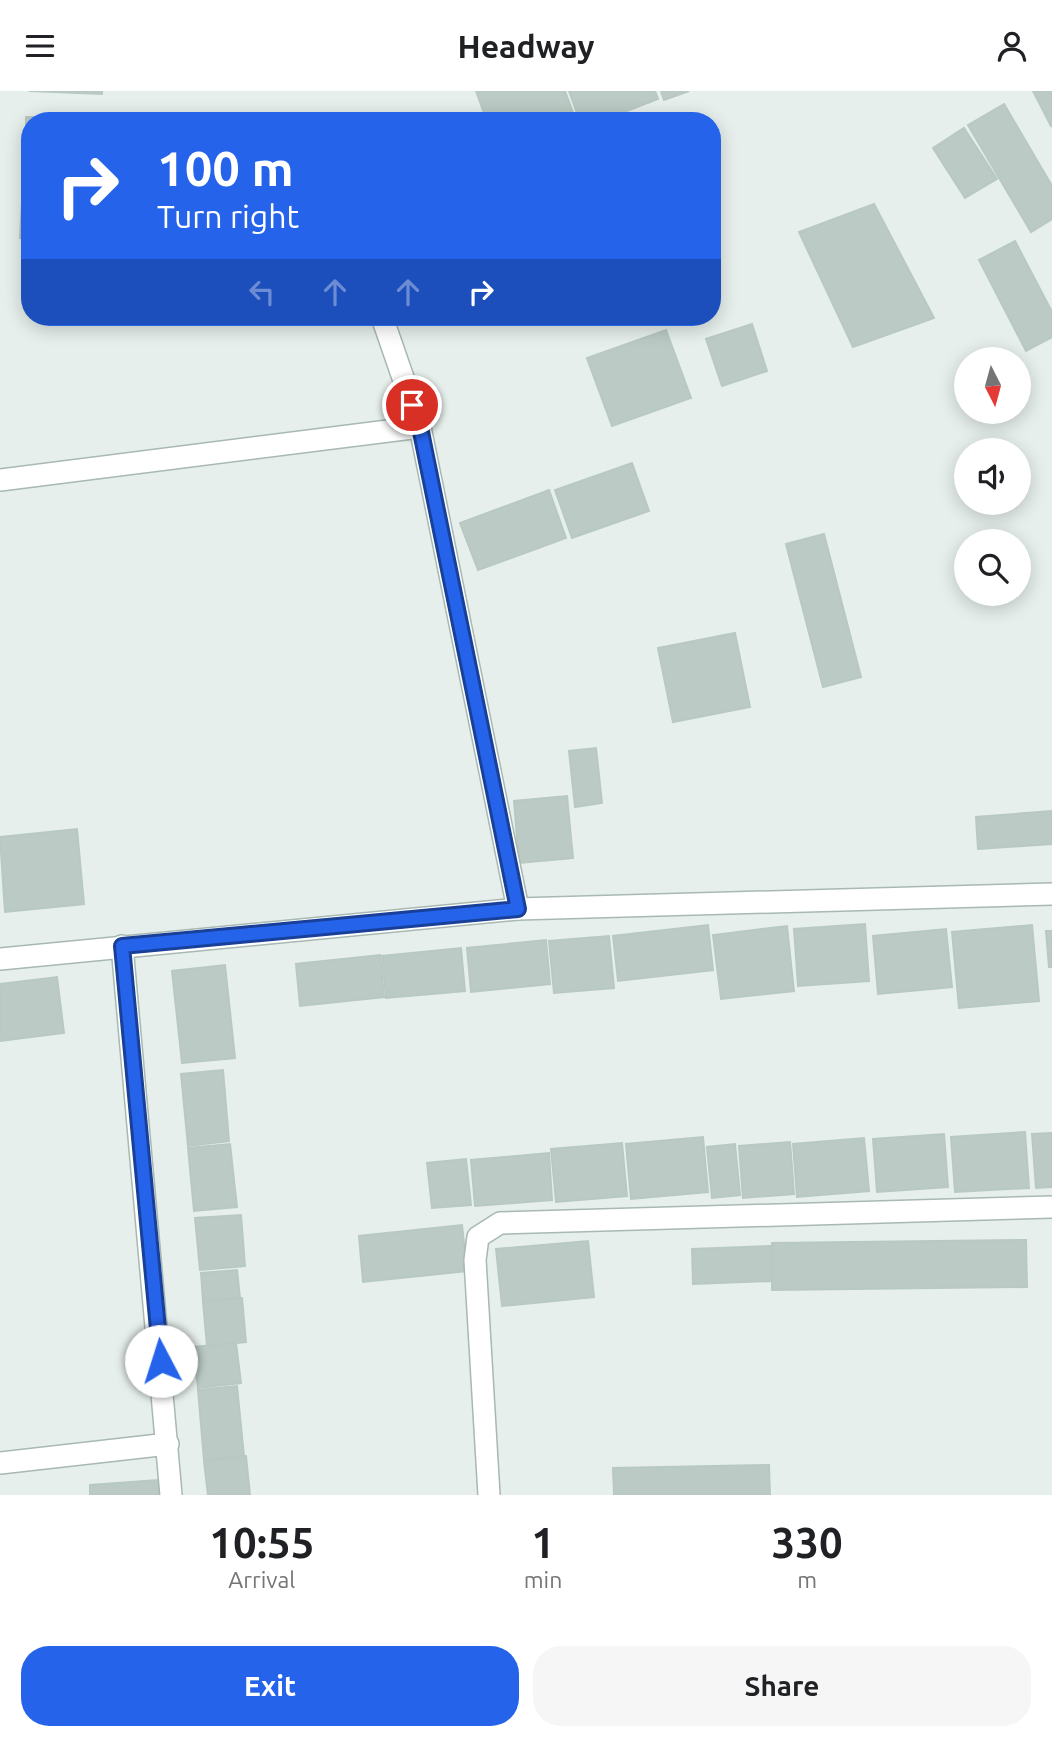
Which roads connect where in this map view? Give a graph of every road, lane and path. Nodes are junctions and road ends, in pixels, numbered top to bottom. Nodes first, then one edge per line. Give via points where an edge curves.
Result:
1 (385, 326) edge
2 (420, 427) junction
3 (0, 480) edge
4 (1052, 894) edge
5 (518, 909) junction
6 (122, 946) junction
7 (0, 959) edge
8 (1052, 1207) edge
9 (168, 1444) junction
10 (0, 1463) edge
11 (171, 1495) edge
12 (489, 1495) edge

1 - 2 street
2 - 3 street
2 - 5 street
4 - 5 street
5 - 6 street
6 - 7 street
6 - 9 street
8 - 12 street via 500,1223 478,1237 475,1260
9 - 10 street
9 - 11 street

